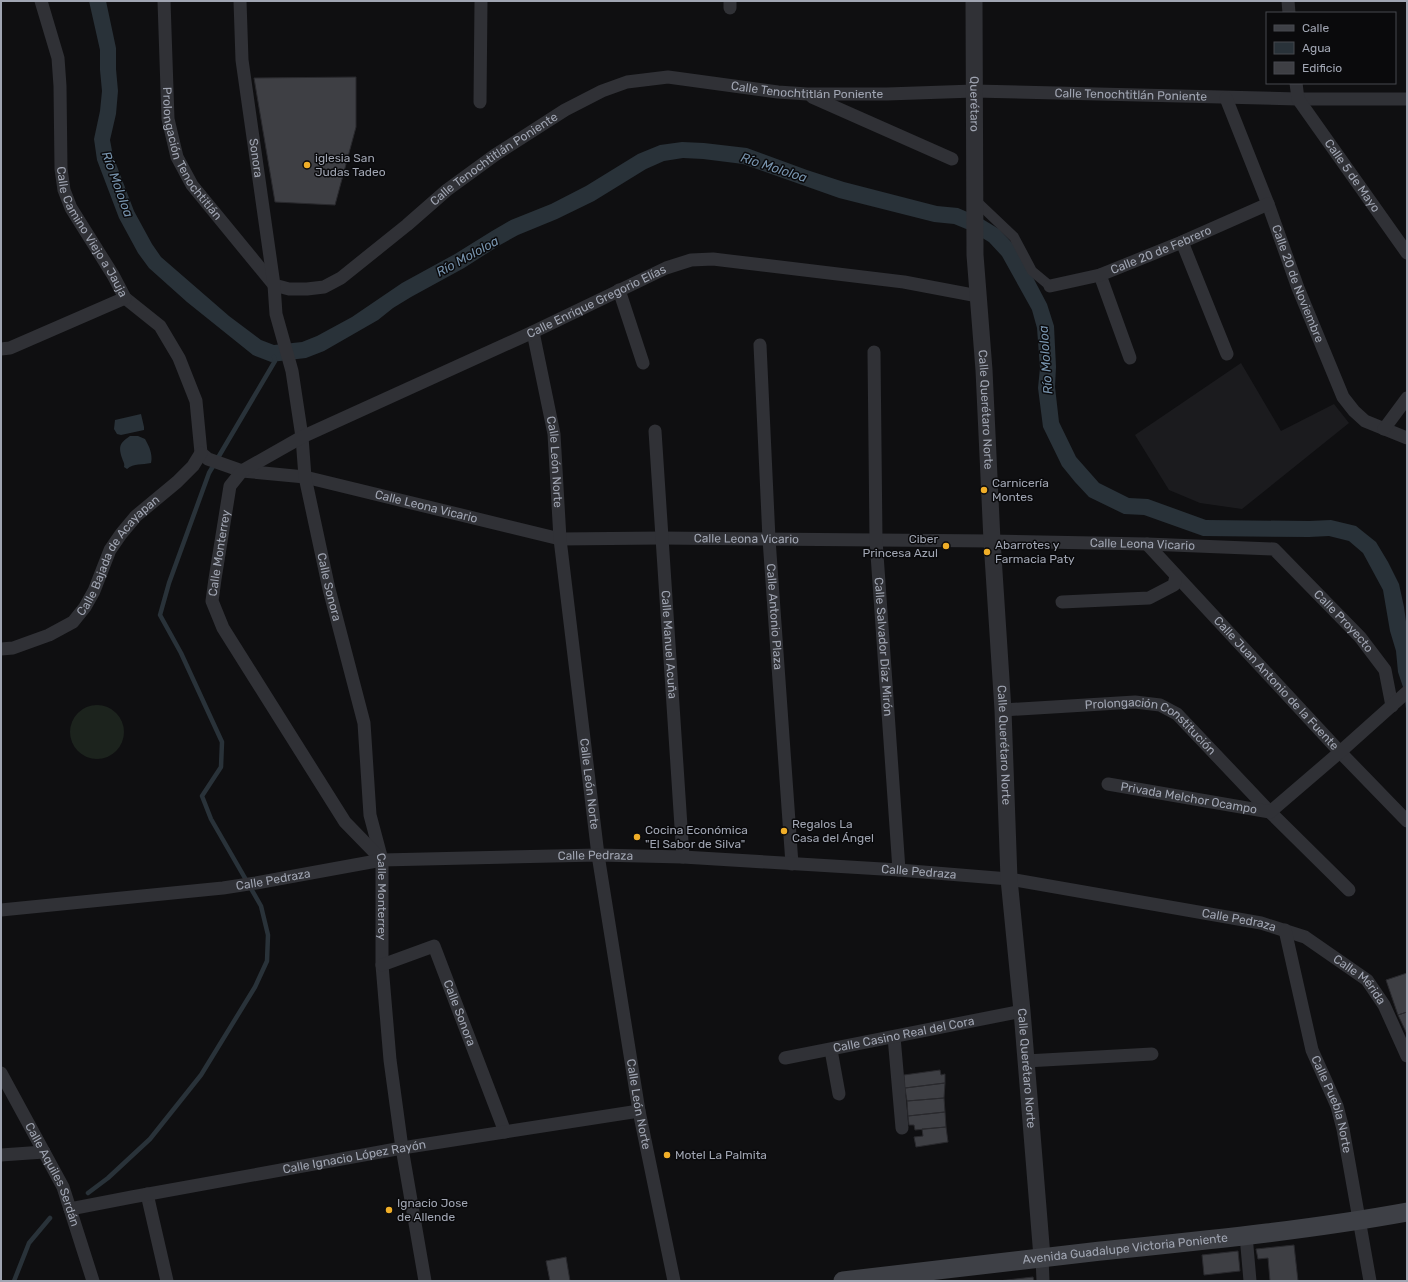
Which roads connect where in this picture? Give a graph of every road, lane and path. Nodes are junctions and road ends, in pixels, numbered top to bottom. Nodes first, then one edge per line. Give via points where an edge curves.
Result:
1 (41, 1) edge
2 (164, 1) edge
3 (240, 1) edge
4 (482, 1) edge
5 (974, 1) edge
6 (1288, 1) edge
7 (1289, 12) edge
8 (1296, 84) edge
9 (974, 91) junction
10 (807, 94) junction
11 (1226, 98) junction
12 (1298, 99) junction
13 (1407, 99) edge
14 (480, 102) dead end
15 (952, 159) dead end
16 (975, 204) junction
17 (1268, 204) junction
18 (1182, 242) junction
19 (1407, 253) edge
20 (1100, 275) junction
21 (274, 285) junction
22 (1050, 286) joint
23 (619, 290) junction
24 (978, 296) junction
25 (125, 298) junction
26 (276, 314) joint
27 (533, 332) junction
28 (760, 345) dead end
29 (1, 349) edge
30 (874, 352) dead end
31 (1227, 354) dead end
32 (1130, 358) dead end
33 (643, 363) dead end
34 (1407, 398) edge
35 (1384, 429) junction
36 (655, 431) dead end
37 (302, 437) junction
38 (1407, 438) edge
39 (204, 456) junction
40 (242, 471) junction
41 (305, 477) junction
42 (662, 538) junction
43 (560, 539) junction
44 (769, 539) junction
45 (876, 540) junction
46 (992, 541) junction
47 (1147, 544) junction
48 (1274, 549) joint
49 (1176, 576) junction
50 (1062, 602) dead end
51 (1, 649) edge
52 (1407, 692) edge
53 (1394, 704) junction
54 (1003, 710) junction
55 (1340, 752) junction
56 (1108, 784) dead end
57 (1270, 812) junction
58 (1407, 821) edge
59 (598, 855) junction
60 (683, 858) junction
61 (382, 860) junction
62 (792, 864) junction
63 (899, 870) junction
64 (1009, 879) junction
65 (1349, 890) dead end
66 (1, 910) edge
67 (1285, 930) junction
68 (382, 964) junction
69 (1022, 1011) junction
70 (894, 1037) junction
71 (831, 1050) junction
72 (1152, 1054) dead end
73 (1407, 1056) edge
74 (785, 1058) dead end
75 (1026, 1061) junction
76 (1, 1073) edge
77 (839, 1094) dead end
78 (639, 1111) junction
79 (902, 1128) dead end
80 (505, 1132) junction
81 (402, 1148) junction
82 (44, 1152) junction
83 (1, 1155) edge
84 (147, 1194) junction
85 (70, 1209) junction
86 (1407, 1212) edge
87 (1360, 1221) junction
88 (1246, 1235) junction
89 (1042, 1257) junction
90 (93, 1281) edge
91 (167, 1281) edge
92 (425, 1281) edge
93 (674, 1281) edge
94 (843, 1281) edge
95 (1043, 1281) edge
96 (1250, 1281) edge
97 (1370, 1281) edge

1 - 25 street, Calle Camino Viejo a Jauja via 58,58 61,169 64,190 71,208 113,274
2 - 21 street, Prolongación Tenochtitlán via 168,119 177,157 192,185
3 - 21 street, Sonora via 242,60
4 - 14 street
5 - 9 street, Querétaro
6 - 7 street
8 - 12 street
9 - 10 street, Calle Tenochtitlán Poniente
9 - 11 street, Calle Tenochtitlán Poniente
9 - 16 street, Querétaro
10 - 15 street
10 - 21 street, Calle Tenochtitlán Poniente via 668,77 627,82 602,91 565,110 495,155 447,190 341,278 324,287 289,289
11 - 12 street, Calle Tenochtitlán Poniente
11 - 17 street, Calle 20 de Noviembre
12 - 13 street, Calle Tenochtitlán Poniente
12 - 19 street, Calle 5 de Mayo
16 - 22 street via 1014,237 1032,271
16 - 24 street, Calle Querétaro Norte
17 - 18 street, Calle 20 de Febrero
17 - 35 street, Calle 20 de Noviembre via 1298,288 1343,397 1365,421
18 - 20 street, Calle 20 de Febrero
18 - 31 street
20 - 22 street, Calle 20 de Febrero
20 - 32 street
21 - 26 street, Sonora
23 - 24 street, Calle Enrique Gregorio Elías via 666,268 691,260 713,260 904,282
23 - 27 street, Calle Enrique Gregorio Elías
23 - 33 street
24 - 46 street, Calle Querétaro Norte
25 - 29 street via 10,348
25 - 39 street, Calle Camino Viejo a Jauja via 160,326 179,358 196,401
26 - 37 street, Calle Sonora via 292,371
27 - 37 street, Calle Enrique Gregorio Elías
27 - 43 street, Calle León Norte via 554,434
28 - 44 street, Calle Antonio Plaza
30 - 45 street, Calle Salvador Díaz Mirón
34 - 35 street
35 - 38 street, Calle 20 de Noviembre
36 - 42 street, Calle Manuel Acuña
37 - 40 street, Calle Enrique Gregorio Elías
37 - 41 street, Calle Sonora
39 - 40 street, Calle Leona Vicario
39 - 51 street, Calle Bajada de Acayapan via 136,516 121,534 110,550 86,607 73,622 49,635 12,648
40 - 41 street, Calle Leona Vicario
40 - 61 street, Calle Monterrey via 230,486 212,601 223,628 345,822
41 - 43 street, Calle Leona Vicario
41 - 61 street, Calle Sonora via 329,590 364,723 370,815
42 - 43 street, Calle Leona Vicario
42 - 44 street, Calle Leona Vicario
42 - 60 street, Calle Manuel Acuña
43 - 59 street, Calle León Norte
44 - 45 street, Calle Leona Vicario
44 - 62 street, Calle Antonio Plaza
45 - 46 street, Calle Leona Vicario
45 - 63 street, Calle Salvador Díaz Mirón
46 - 47 street, Calle Leona Vicario
46 - 54 street, Calle Querétaro Norte
47 - 48 street, Calle Leona Vicario
47 - 49 street, Calle Juan Antonio de la Fuente
48 - 53 street, Calle Proyecto via 1360,637 1385,670
49 - 50 street via 1174,585 1149,598
49 - 55 street, Calle Juan Antonio de la Fuente
52 - 53 street
53 - 55 street
54 - 57 street, Prolongación Constitución via 1135,702 1160,705 1177,714
54 - 64 street, Calle Querétaro Norte
55 - 57 street
55 - 58 street, Calle Juan Antonio de la Fuente
56 - 57 street, Privada Melchor Ocampo
57 - 65 street, Prolongación Constitución
59 - 60 street, Calle Pedraza
59 - 61 street, Calle Pedraza
59 - 78 street, Calle León Norte
60 - 62 street, Calle Pedraza
61 - 66 street, Calle Pedraza via 223,888
61 - 68 street, Calle Monterrey
62 - 63 street, Calle Pedraza
63 - 64 street, Calle Pedraza
64 - 67 street, Calle Pedraza via 1261,922
64 - 69 street, Calle Querétaro Norte
67 - 73 street, Calle Mérida via 1304,937 1367,980 1384,1005
67 - 87 street, Calle Puebla Norte via 1312,1050 1337,1106 1343,1129
68 - 80 street, Calle Sonora via 434,946
68 - 81 street, Calle Monterrey via 390,1060
69 - 70 street, Calle Casino Real del Cora
69 - 75 street, Calle Querétaro Norte
70 - 71 street, Calle Casino Real del Cora
70 - 79 street
71 - 74 street, Calle Casino Real del Cora
71 - 77 street
72 - 75 street
75 - 89 street, Calle Querétaro Norte
76 - 82 street, Calle Aquiles Serdán
78 - 80 street, Calle Ignacio López Rayón
78 - 93 street, Calle León Norte
80 - 81 street, Calle Ignacio López Rayón
81 - 84 street, Calle Ignacio López Rayón
81 - 92 street, Calle Monterrey
82 - 83 street
82 - 85 street, Calle Aquiles Serdán via 63,1187
84 - 85 street, Calle Ignacio López Rayón
84 - 91 street
85 - 90 street, Calle Aquiles Serdán
86 - 87 main road, Avenida Guadalupe Victoria Poniente
87 - 88 main road, Avenida Guadalupe Victoria Poniente
87 - 97 street, Calle Puebla Norte
88 - 89 main road, Avenida Guadalupe Victoria Poniente
88 - 96 street
89 - 94 main road, Avenida Guadalupe Victoria Poniente
89 - 95 street, Calle Querétaro Norte

